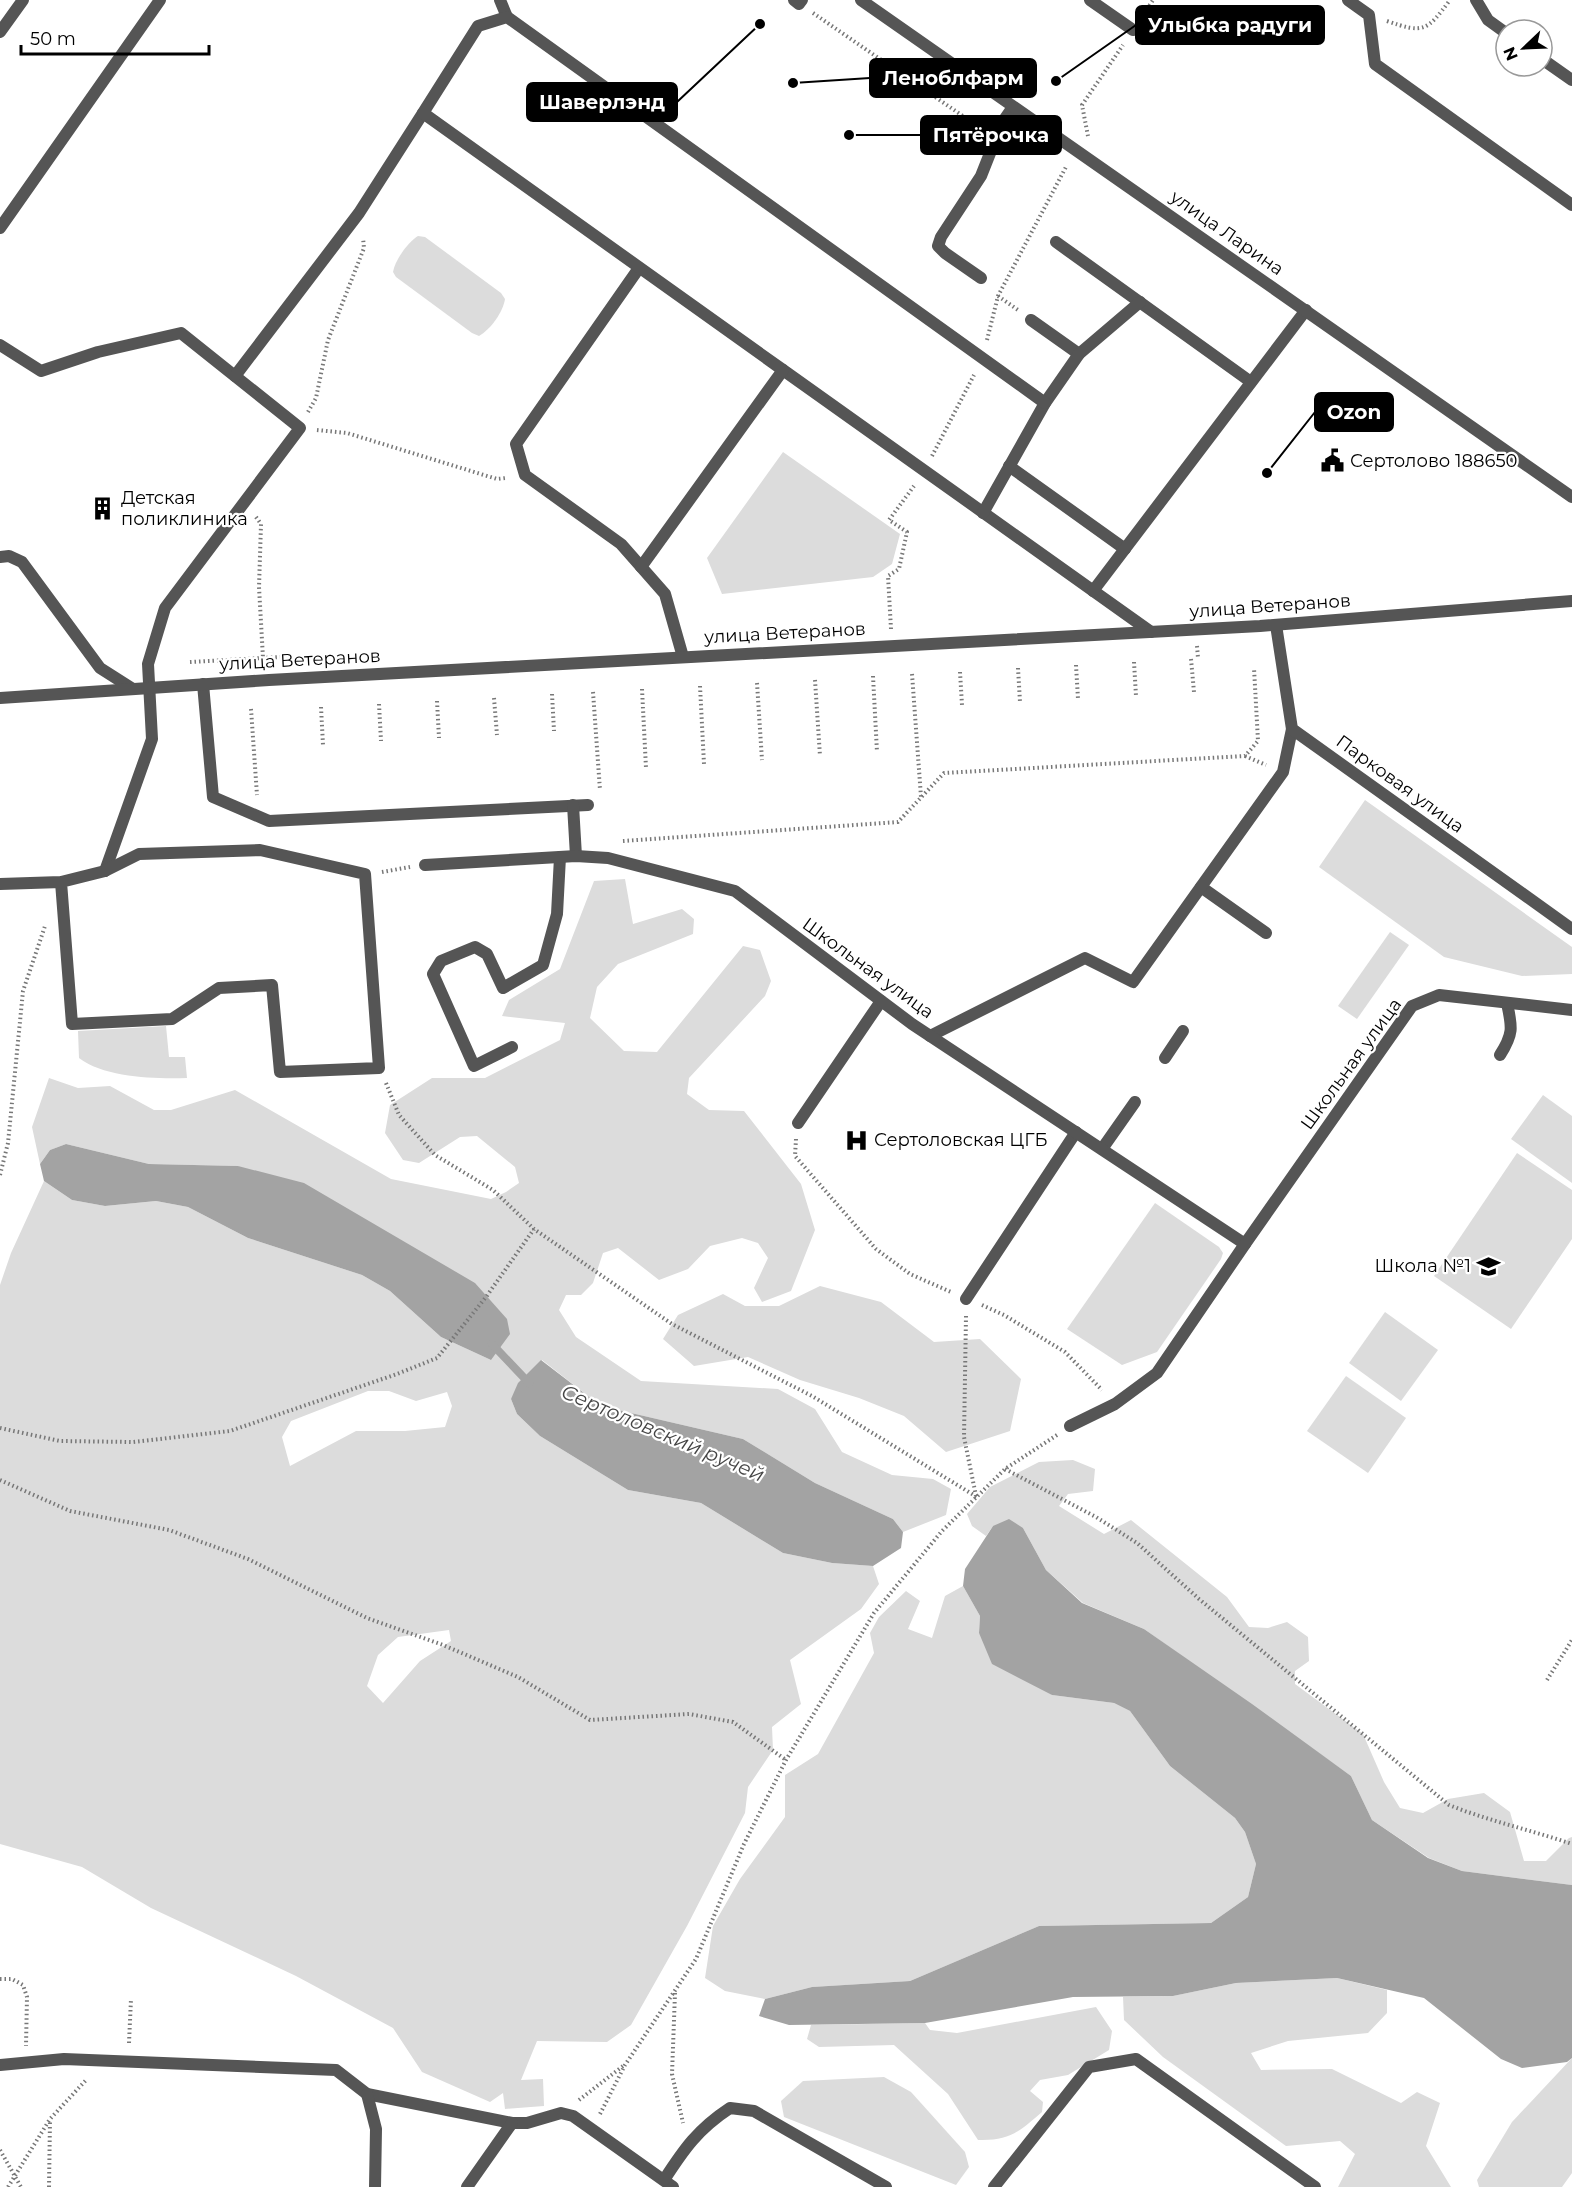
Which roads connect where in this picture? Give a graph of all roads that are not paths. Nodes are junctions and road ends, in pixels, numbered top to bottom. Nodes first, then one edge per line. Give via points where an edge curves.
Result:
1 (23, 0) edge
2 (160, 0) edge
3 (500, 0) edge
4 (861, 0) edge
5 (1090, 0) edge
6 (1348, 0) edge
7 (1476, 0) edge
8 (507, 17) junction
9 (1494, 24) edge
10 (1133, 30) road end
11 (0, 32) edge
12 (1554, 67) edge
13 (1572, 80) edge
14 (1013, 107) junction
15 (423, 113) junction
16 (1572, 205) edge
17 (0, 228) edge
18 (1056, 242) dead end
19 (639, 268) junction
20 (981, 278) dead end
21 (1140, 302) junction
22 (1306, 310) junction
23 (1031, 320) road end
24 (0, 345) edge
25 (1079, 354) junction
26 (783, 370) junction
27 (235, 376) junction
28 (1251, 381) junction
29 (1045, 403) junction
30 (1009, 466) junction
31 (1572, 497) edge
32 (983, 513) junction
33 (1125, 549) junction
34 (0, 557) edge
35 (641, 567) junction
36 (1093, 591) junction
37 (1572, 601) edge
38 (1276, 625) junction
39 (1151, 632) junction
40 (683, 657) junction
41 (203, 684) junction
42 (149, 688) junction
43 (133, 689) junction
44 (0, 698) edge
45 (1292, 729) junction
46 (588, 805) road end
47 (573, 806) junction
48 (576, 856) junction
49 (560, 857) junction
50 (425, 865) road end
51 (105, 871) junction
52 (61, 882) junction
53 (0, 884) edge
54 (1201, 887) junction
55 (1572, 929) edge
56 (1266, 933) dead end
57 (881, 1001) junction
58 (1507, 1003) junction
59 (1572, 1010) edge
60 (1184, 1031) dead end
61 (930, 1036) junction
62 (512, 1047) dead end
63 (1500, 1055) dead end
64 (1165, 1058) dead end
65 (1135, 1102) dead end
66 (798, 1123) road end
67 (1076, 1132) junction
68 (1102, 1149) junction
69 (1245, 1244) junction
70 (966, 1299) road end
71 (1070, 1426) road end
72 (0, 2065) edge
73 (368, 2094) junction
74 (512, 2123) junction
75 (668, 2184) edge
76 (375, 2187) edge
77 (467, 2187) edge
78 (885, 2187) edge
79 (994, 2187) edge
80 (1315, 2187) edge

1 - 11 street
2 - 17 street
3 - 8 street
4 - 14 street, улица Ларина
5 - 10 street
6 - 16 street via 1369,15 1375,64
7 - 9 street
8 - 15 street via 478,27
8 - 29 street
12 - 13 street
14 - 20 street via 1002,123 981,176 938,246
14 - 22 street, улица Ларина
15 - 19 street
15 - 27 street via 359,213
18 - 21 street
19 - 26 street
19 - 35 street via 516,444 525,475 621,544
21 - 25 street
21 - 28 street
22 - 28 street
22 - 31 street, улица Ларина
23 - 25 street
24 - 27 street via 41,371 98,352 181,333
25 - 29 street
26 - 32 street
26 - 35 street
27 - 42 street via 300,428 165,608 148,664
28 - 33 street
29 - 30 street
30 - 32 street
30 - 33 street
32 - 36 street
33 - 36 street
34 - 43 street via 22,562 100,668
35 - 40 street via 665,594
36 - 39 street
37 - 38 street, улица Ветеранов
38 - 39 street, улица Ветеранов
38 - 45 street
39 - 40 street, улица Ветеранов
40 - 41 street, улица Ветеранов
41 - 42 street, улица Ветеранов
41 - 47 street via 213,797 269,821
42 - 43 street, улица Ветеранов
42 - 51 street via 152,739
43 - 44 street, улица Ветеранов
45 - 54 street via 1283,772
45 - 55 street, Парковая улица
46 - 47 street
47 - 48 street
48 - 49 street, Школьная улица
48 - 57 street, Школьная улица via 608,858 735,891
49 - 50 street, Школьная улица
49 - 62 street via 557,914 543,965 503,988 488,954 475,947 441,961 432,974 474,1065
51 - 52 street
51 - 52 street via 139,854 260,850 364,874 379,1068 280,1072 272,985 219,988 172,1019 72,1024
52 - 53 street
54 - 56 street
54 - 61 street via 1133,982 1085,958
57 - 61 street, Школьная улица
57 - 66 street
58 - 59 street, Школьная улица
58 - 63 street via 1512,1029
58 - 69 street, Школьная улица via 1439,995 1412,1006
60 - 64 street
61 - 67 street, Школьная улица
65 - 68 street
67 - 68 street, Школьная улица
67 - 70 street
68 - 69 street, Школьная улица
69 - 71 street, Школьная улица via 1157,1373 1115,1404
72 - 73 street via 64,2059 336,2070
73 - 74 street
73 - 76 street via 376,2129
74 - 75 street via 561,2113 573,2116
74 - 77 street
75 - 78 street via 688,2144 730,2108 754,2111
79 - 80 street via 1089,2067 1136,2059

